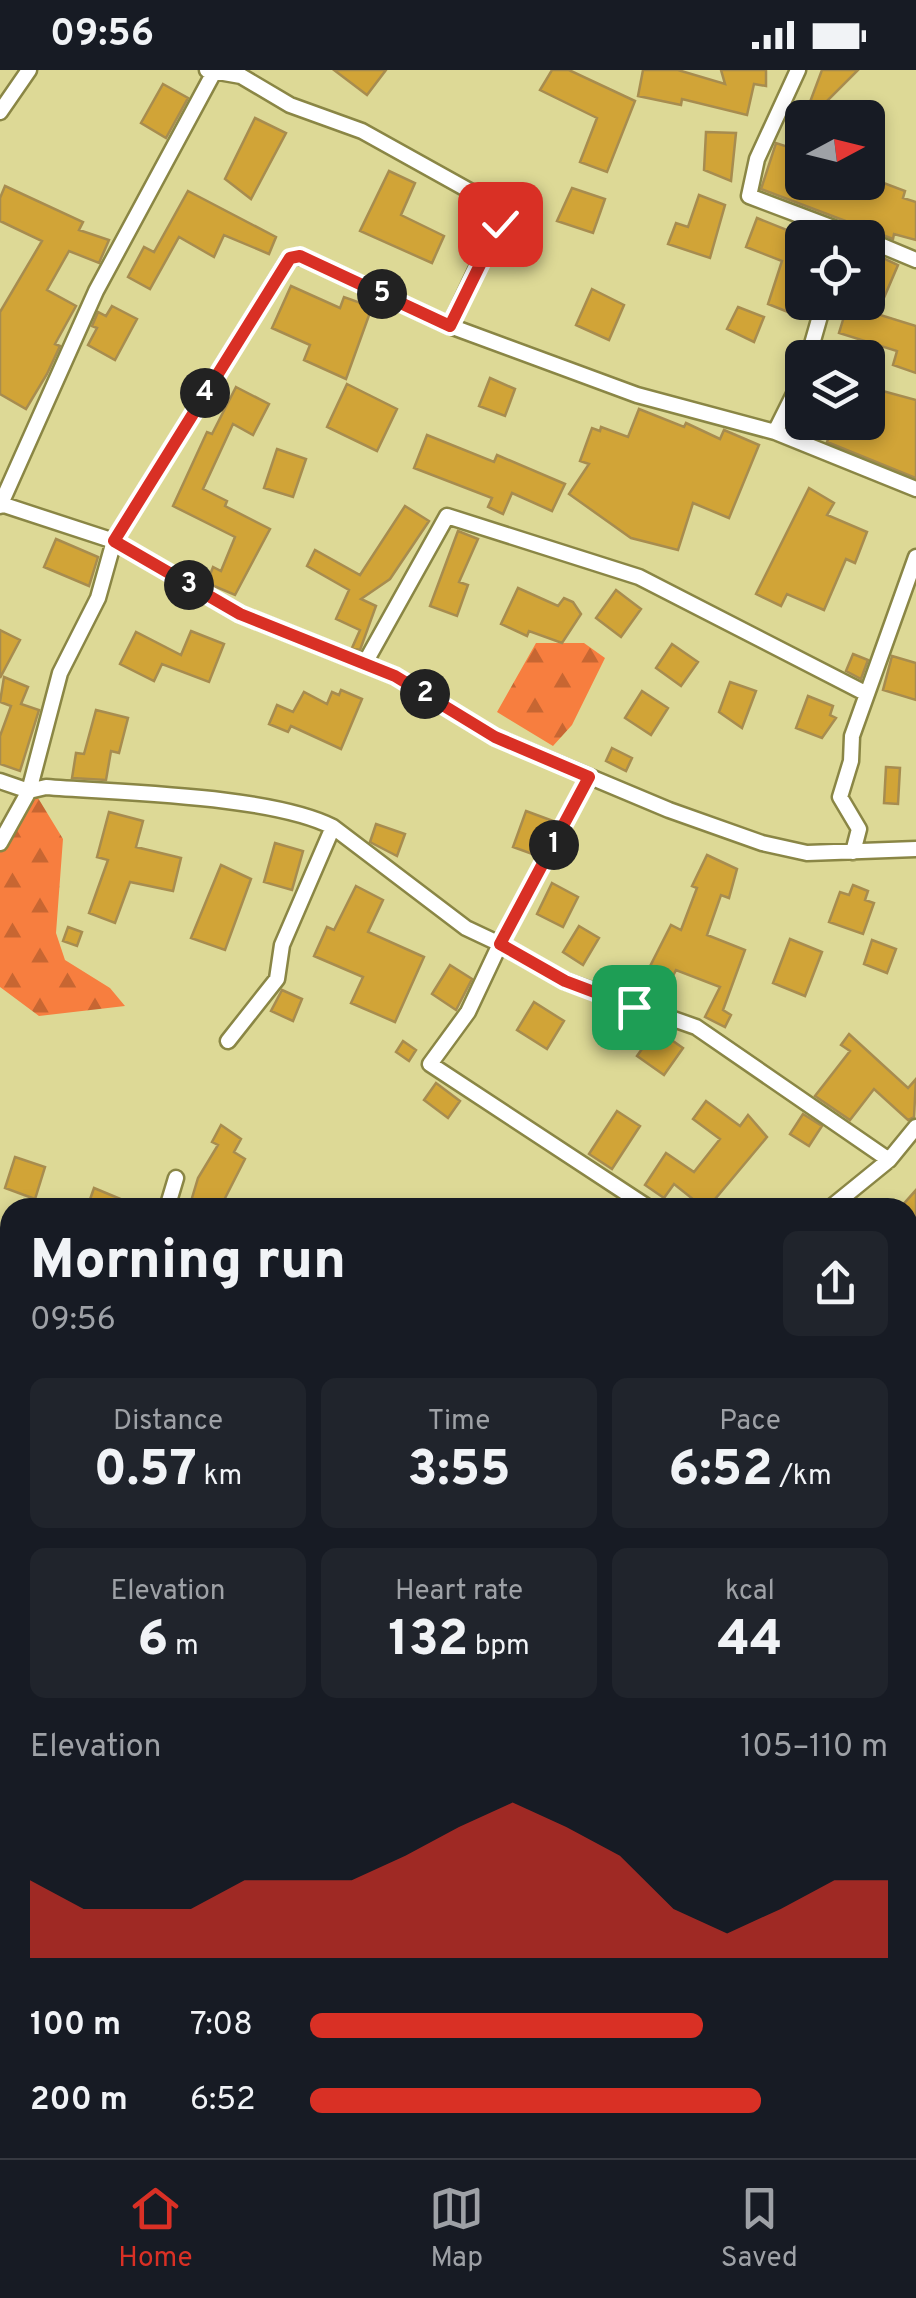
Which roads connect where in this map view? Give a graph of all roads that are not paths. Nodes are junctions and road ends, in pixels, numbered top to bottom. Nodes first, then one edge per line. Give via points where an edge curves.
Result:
1 (29, 70) edge
2 (798, 70) edge
3 (210, 72) edge
4 (241, 73) edge
5 (0, 112) edge
6 (809, 220) edge
7 (885, 247) edge
8 (916, 260) edge
9 (450, 326) junction
10 (785, 412) edge
11 (775, 432) junction
12 (916, 489) edge
13 (0, 505) edge
14 (114, 541) junction
15 (916, 556) edge
16 (364, 663) junction
17 (866, 693) junction
18 (589, 777) junction
19 (0, 782) edge
20 (29, 791) junction
21 (333, 827) junction
22 (0, 844) edge
23 (916, 849) edge
24 (853, 852) junction
25 (500, 944) junction
26 (228, 1041) dead end
27 (916, 1126) edge
28 (910, 1146) edge
29 (888, 1160) junction
30 (176, 1178) dead end
31 (170, 1198) edge
32 (634, 1198) edge
33 (842, 1198) edge

1 - 5 street
2 - 6 street via 757,159 749,196
3 - 4 street
3 - 13 street via 96,291
4 - 9 street via 504,210
7 - 8 street
9 - 11 street via 637,395
9 - 14 street via 295,255
10 - 11 street
11 - 12 street
13 - 14 street
14 - 16 street via 240,614
14 - 20 street via 98,598 60,673
15 - 17 street
16 - 17 street via 447,516 639,577
16 - 18 street via 495,737
17 - 24 street via 840,796 859,830
18 - 24 street via 762,843 807,853
18 - 25 street
19 - 20 street
20 - 21 street via 46,787 214,802 315,817
20 - 22 street
21 - 25 street via 466,928
21 - 26 street via 282,945 277,978
23 - 24 street
25 - 29 street via 565,981 696,1028
25 - 32 street via 468,1012 430,1064
27 - 28 street
28 - 29 street
29 - 33 street
30 - 31 street

